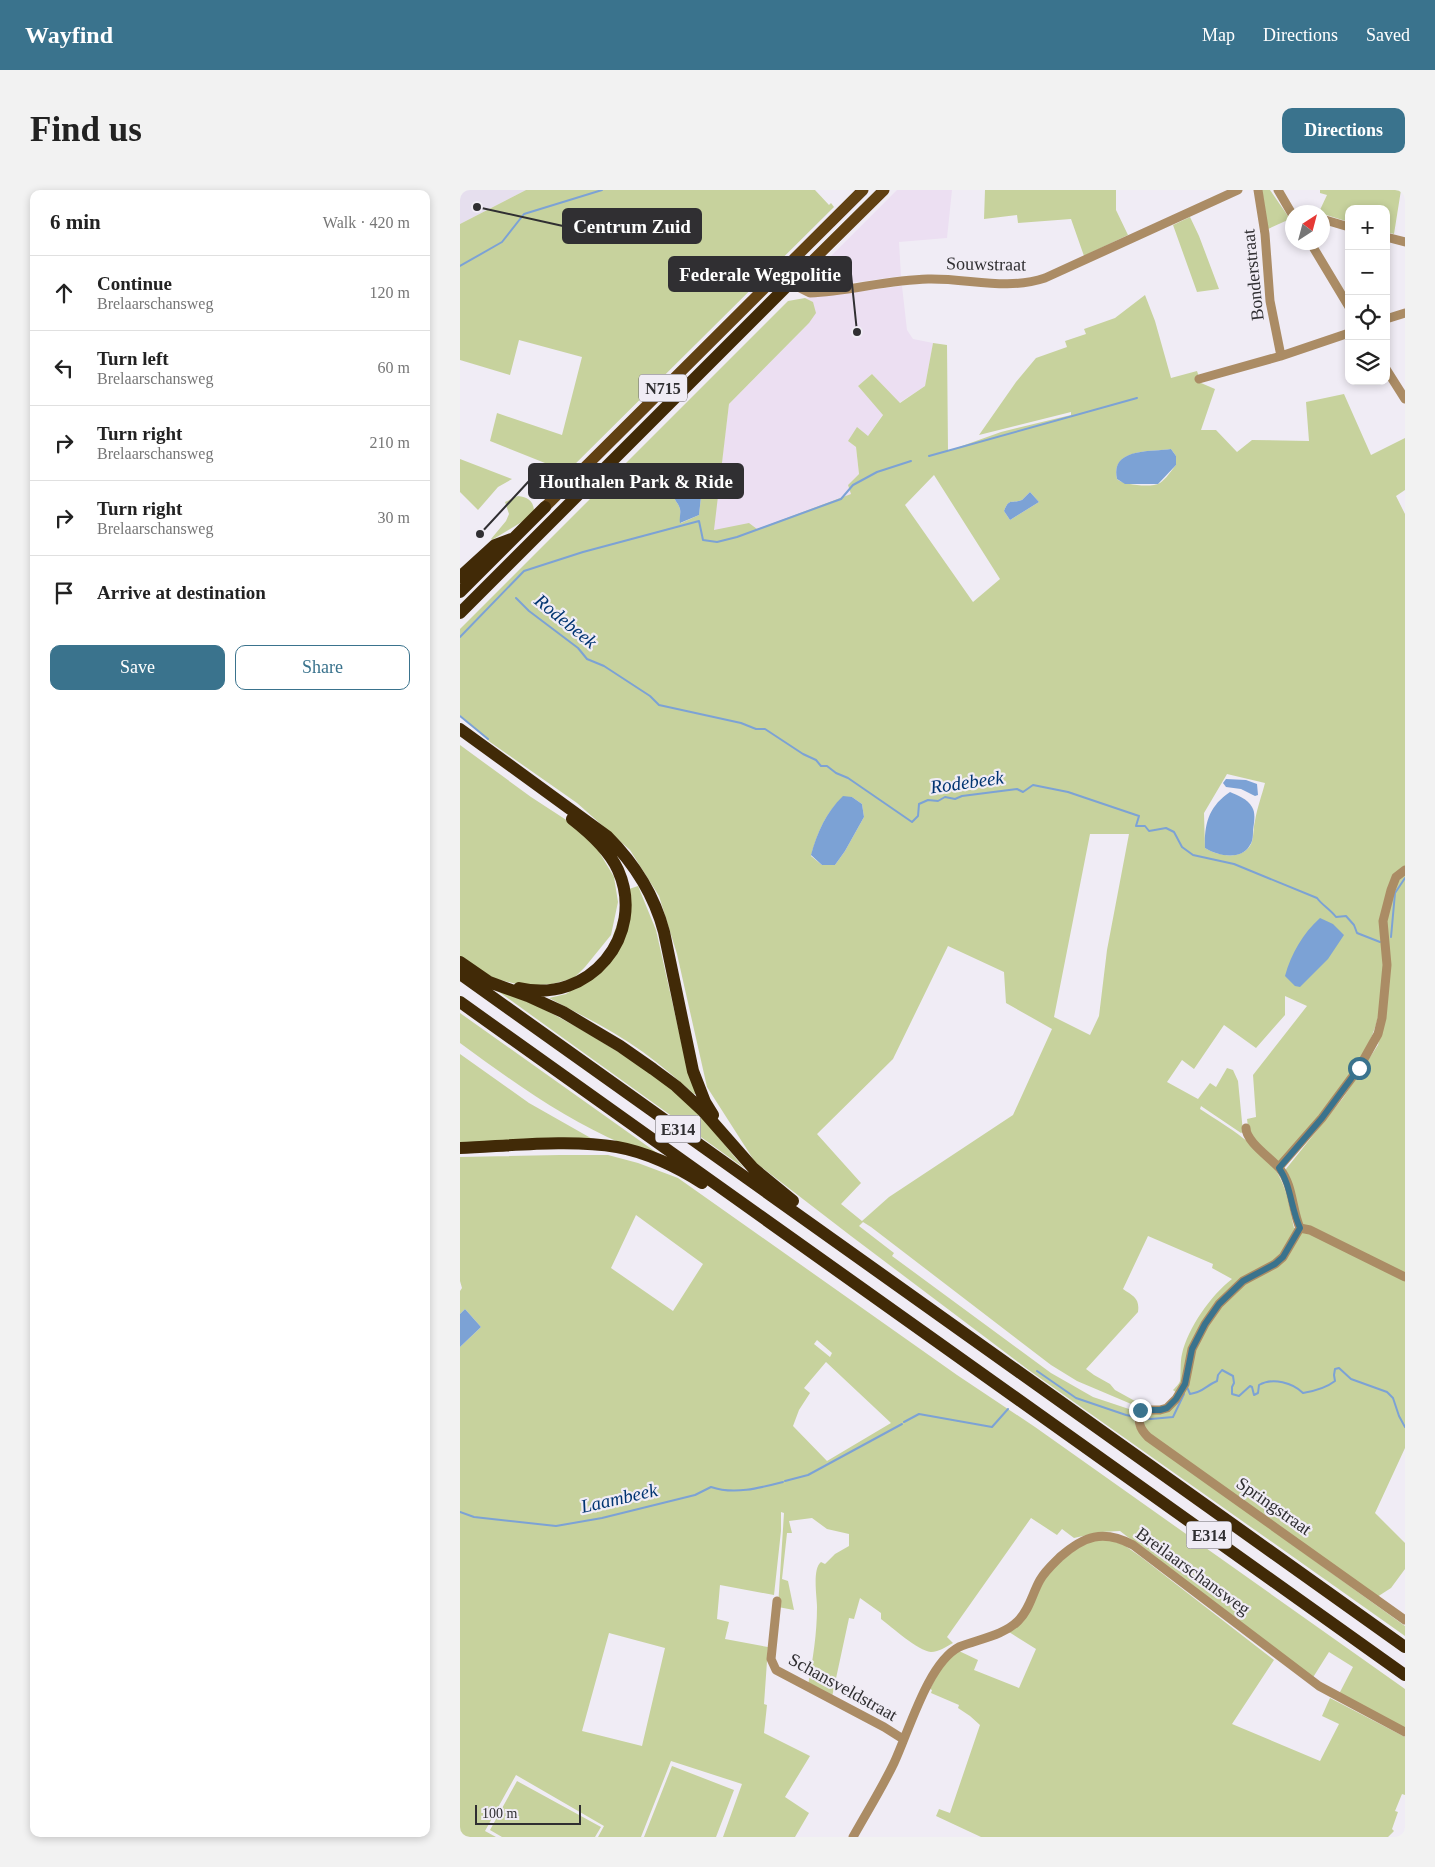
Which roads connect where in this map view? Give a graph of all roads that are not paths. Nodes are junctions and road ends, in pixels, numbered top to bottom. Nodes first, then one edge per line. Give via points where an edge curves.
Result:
1 (863, 190) edge
2 (884, 190) edge
3 (1238, 190) edge
4 (1258, 190) edge
5 (1278, 190) edge
6 (1287, 205) edge
7 (1330, 221) edge
8 (1345, 225) edge
9 (1390, 238) edge
10 (1405, 242) edge
11 (1315, 250) edge
12 (782, 270) junction
13 (792, 281) junction
14 (1345, 300) edge
15 (1405, 313) edge
16 (1390, 318) edge
17 (1345, 334) edge
18 (1282, 356) junction
19 (1390, 376) edge
20 (1198, 380) dead end
21 (1405, 400) edge
22 (545, 507) joint
23 (516, 537) junction
24 (460, 577) edge
25 (460, 592) edge
26 (460, 613) edge
27 (460, 729) edge
28 (460, 740) edge
29 (1405, 870) edge
30 (460, 962) edge
31 (466, 972) edge
32 (460, 1002) edge
33 (1246, 1128) dead end
34 (460, 1148) edge
35 (736, 1151) junction
36 (1279, 1168) junction
37 (725, 1191) junction
38 (1300, 1228) junction
39 (1405, 1277) edge
40 (896, 1284) junction
41 (777, 1601) dead end
42 (1405, 1620) edge
43 (1405, 1646) edge
44 (1405, 1674) edge
45 (1405, 1732) edge
46 (903, 1739) junction
47 (853, 1837) edge

1 - 12 main road, N715
2 - 13 main road, N715
3 - 13 street, Souwstraat via 1045,278 1027,283 1006,285 930,278 810,293
4 - 18 street, Bonderstraat via 1270,301
5 - 6 street
7 - 8 street
9 - 10 street
11 - 14 street
12 - 13 street, Souwstraat
12 - 22 main road, N715
13 - 26 highway, N715
15 - 16 street
17 - 18 street
18 - 20 street
19 - 21 street
22 - 23 highway, N715
23 - 24 highway via 495,545
23 - 25 highway, N715
27 - 35 highway, E314 via 607,836 644,881 664,932 696,1082
28 - 31 highway, E314 via 594,838 618,870 625,898 622,928 615,945 602,965 578,983 560,989 531,990
29 - 36 street via 1396,877 1383,921 1387,965 1378,1034 1359,1068
30 - 31 highway, E314
31 - 35 highway, E314 via 563,1012 620,1046 676,1086 703,1111
31 - 40 highway, E314
32 - 37 highway, E314
33 - 36 street via 1248,1137
34 - 37 highway, E314 via 579,1144 616,1147 664,1163 704,1185
35 - 40 highway, E314 via 786,1196 874,1261
36 - 38 street
37 - 44 highway, E314
38 - 39 street
38 - 42 street, Springstraat via 1283,1257 1243,1281 1219,1304 1192,1349 1185,1384 1176,1399 1167,1408 1140,1410 1138,1420 1148,1437
40 - 43 highway, E314
41 - 46 street, Schansveldstraat via 771,1659 776,1670
45 - 46 street, Breilaarschansweg via 1319,1686 1133,1545 1109,1536 1081,1541 1054,1563 1040,1581 1025,1613 1011,1627 951,1651 929,1683
46 - 47 street, Breilaarschansweg

